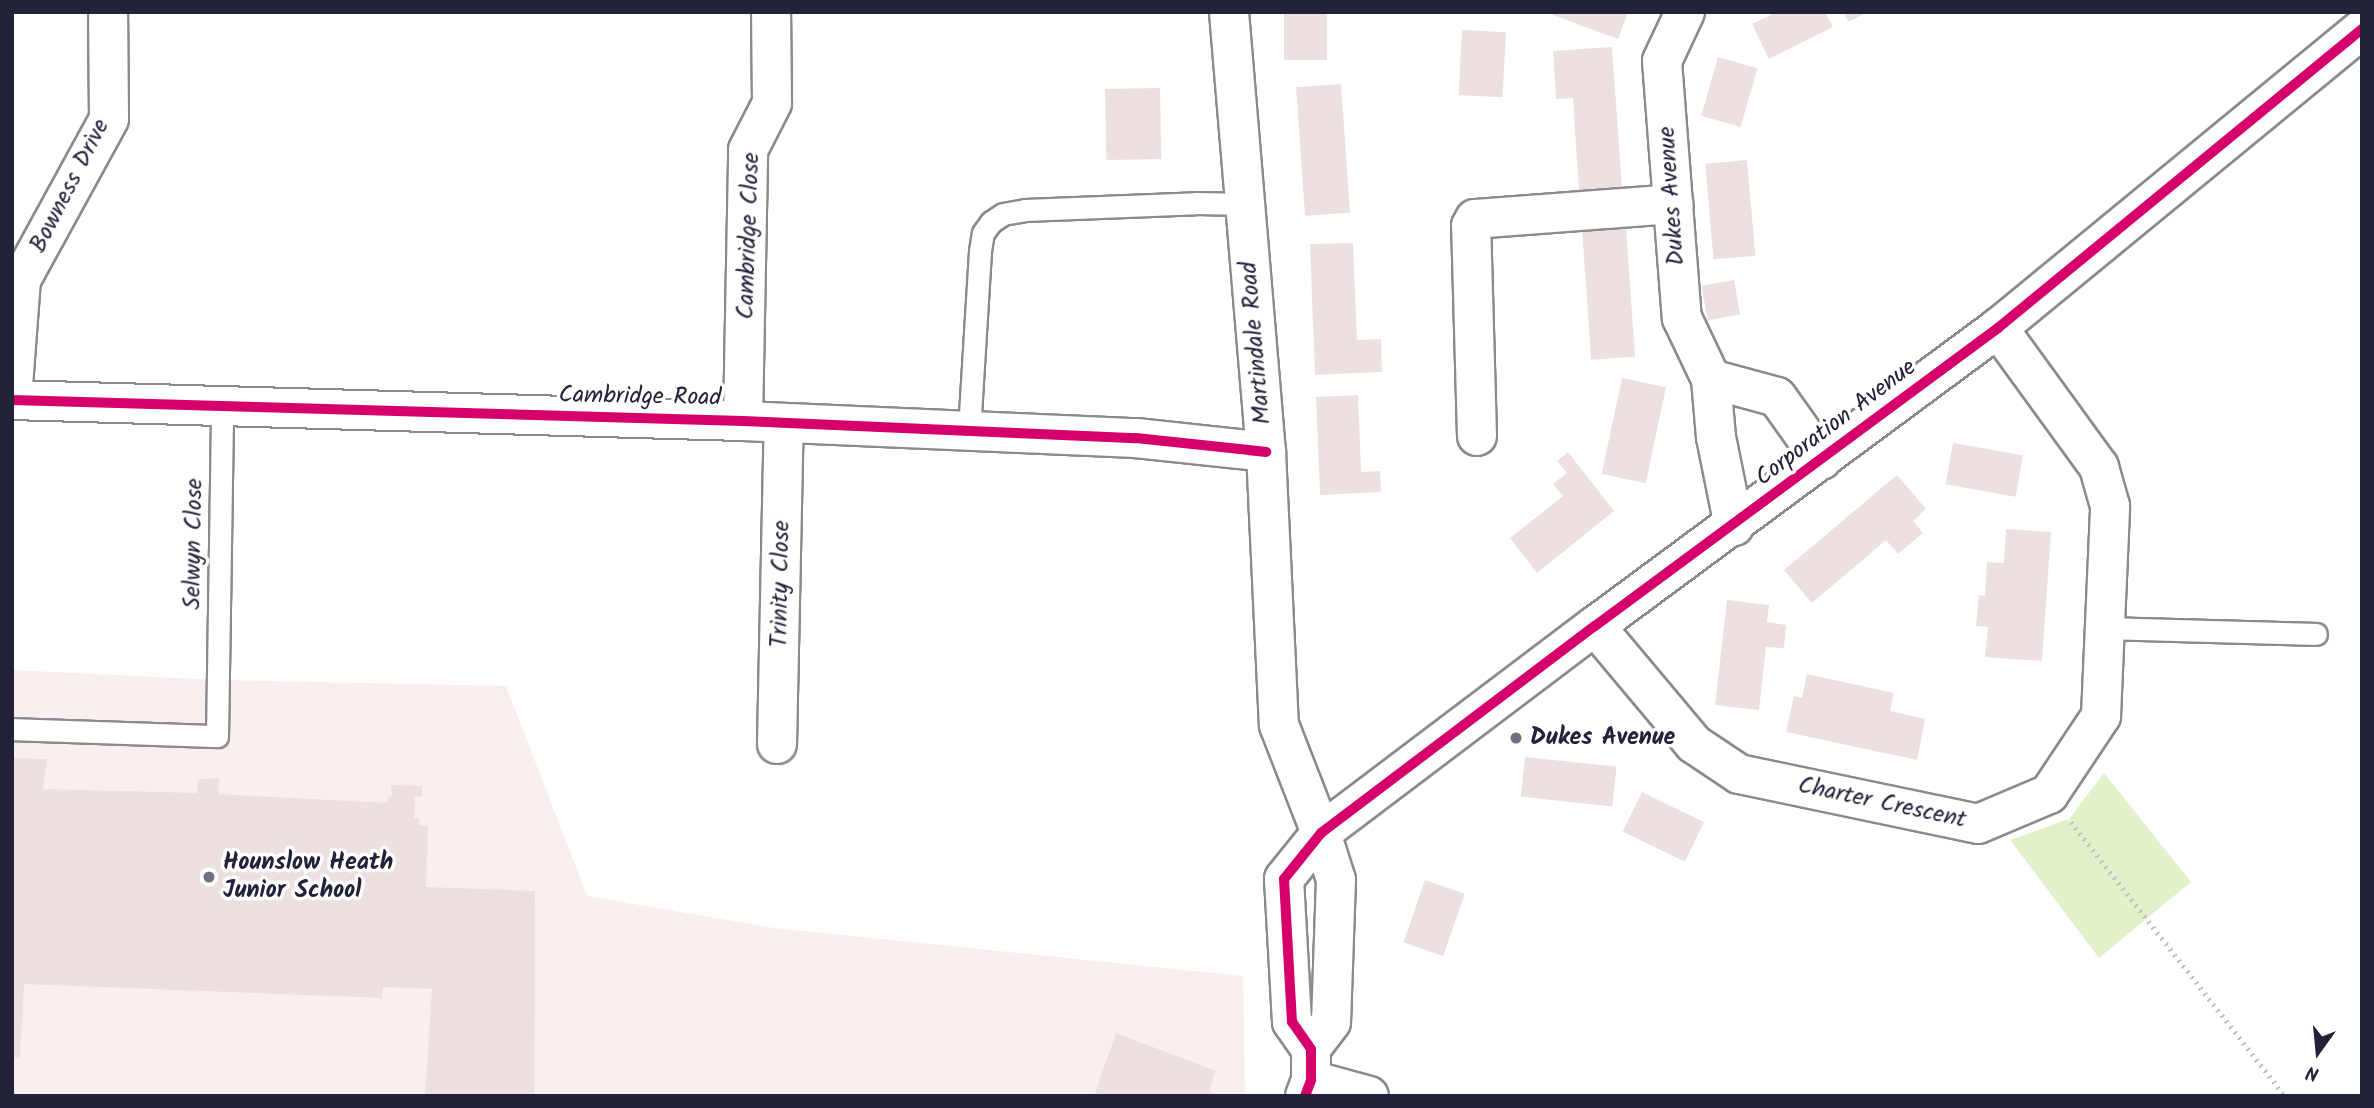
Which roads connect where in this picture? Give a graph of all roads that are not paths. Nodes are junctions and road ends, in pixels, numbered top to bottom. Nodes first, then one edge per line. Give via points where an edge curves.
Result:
1 (108, 12) edge
2 (771, 12) edge
3 (1228, 12) edge
4 (1685, 12) edge
5 (2362, 29) edge
6 (1244, 204) junction
7 (1673, 204) junction
8 (1998, 328) junction
9 (1711, 379) junction
10 (12, 399) edge
11 (222, 408) junction
12 (743, 421) junction
13 (785, 423) junction
14 (969, 431) junction
15 (1476, 436) dead end
16 (1266, 452) junction
17 (1822, 460) junction
18 (1734, 526) junction
19 (1595, 626) junction
20 (2105, 628) junction
21 (2316, 634) dead end
22 (12, 729) edge
23 (777, 744) dead end
24 (1321, 833) junction
25 (1309, 1075) edge
26 (1369, 1096) edge

1 - 10 street, Bowness Drive via 109,120 21,280
2 - 12 street, Cambridge Close via 772,103 748,150
3 - 6 street, Martindale Road
4 - 7 street, Dukes Avenue via 1662,61
5 - 8 street, Corporation Avenue
6 - 14 lane via 1025,210 990,222 980,251
6 - 16 street, Martindale Road
7 - 9 street, Dukes Avenue via 1682,318
7 - 15 street via 1475,219 1471,226
8 - 17 street, Corporation Avenue
8 - 20 street via 2099,467 2110,506
9 - 17 street via 1777,397
9 - 18 street, Dukes Avenue via 1716,437
10 - 11 street, Cambridge Road
11 - 12 street, Cambridge Road
11 - 22 lane, Selwyn Close via 217,736
12 - 13 street, Cambridge Road
13 - 14 street, Cambridge Road
13 - 23 street, Trinity Close
14 - 16 street, Cambridge Road via 1136,438
16 - 24 street, Martindale Road via 1279,725
17 - 18 street, Corporation Avenue
18 - 19 street, Corporation Avenue
19 - 20 street, Charter Crescent via 1694,744 1739,774 1978,824 2049,794 2101,716
19 - 24 street, Corporation Avenue
20 - 21 lane
24 - 25 street, Martindale Road via 1336,880 1331,1022
24 - 25 street via 1284,879 1292,1022
25 - 26 street

